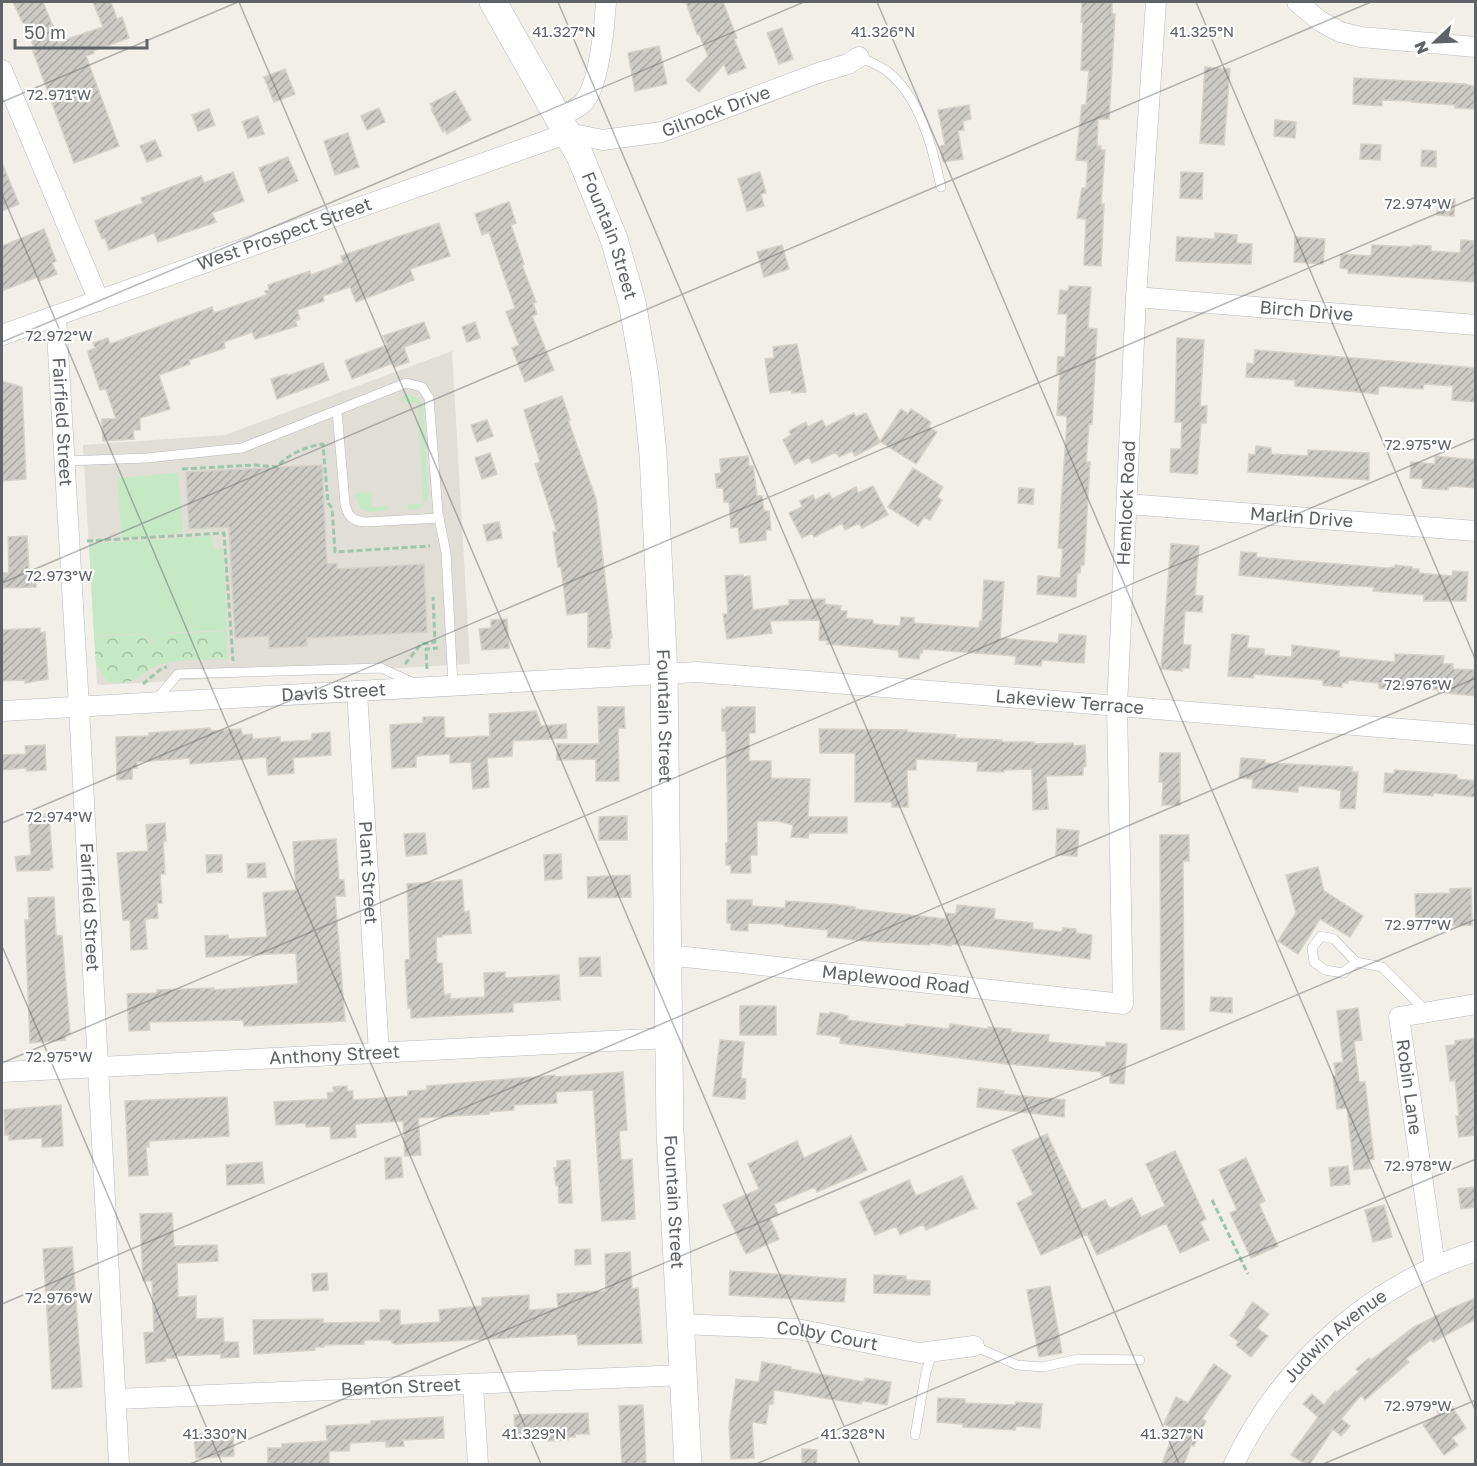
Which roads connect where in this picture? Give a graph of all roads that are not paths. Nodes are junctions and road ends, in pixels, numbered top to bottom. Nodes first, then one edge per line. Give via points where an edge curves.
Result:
1 (493, 2) edge
2 (606, 2) edge
3 (1156, 2) edge
4 (1297, 2) edge
5 (1476, 47) edge
6 (859, 57) joint
7 (2, 70) edge
8 (563, 125) junction
9 (940, 187) dead end
10 (1136, 297) junction
11 (99, 301) junction
12 (57, 316) junction
13 (1476, 325) edge
14 (2, 335) edge
15 (337, 411) junction
16 (65, 461) junction
17 (1128, 504) junction
18 (439, 518) junction
19 (1476, 531) edge
20 (664, 674) junction
21 (424, 679) junction
22 (453, 685) junction
23 (357, 691) junction
24 (154, 703) junction
25 (1117, 706) junction
26 (80, 707) junction
27 (2, 711) edge
28 (1476, 735) edge
29 (667, 956) junction
30 (1356, 962) junction
31 (1123, 1004) joint
32 (1474, 1004) edge
33 (1427, 1012) junction
34 (668, 1038) junction
35 (380, 1053) junction
36 (98, 1066) junction
37 (2, 1072) edge
38 (1476, 1251) edge
39 (1435, 1266) junction
40 (680, 1324) junction
41 (974, 1346) joint
42 (933, 1351) junction
43 (1140, 1360) dead end
44 (684, 1375) junction
45 (473, 1385) junction
46 (117, 1399) junction
47 (915, 1435) dead end
48 (119, 1464) edge
49 (478, 1464) edge
50 (688, 1464) edge
51 (1234, 1464) edge

1 - 8 main road, Fountain Street
2 - 8 street, West Prospect Street via 596,76 584,102
3 - 10 street, Hemlock Road
4 - 5 street via 1340,32
6 - 8 street, Gilnock Drive via 662,132 603,140
6 - 9 lane via 888,71 911,96 934,154
7 - 11 street
8 - 11 street, West Prospect Street
8 - 20 main road, Fountain Street via 580,156 618,250 632,302 653,453
10 - 13 street, Birch Drive
10 - 17 street, Hemlock Road
11 - 12 street, West Prospect Street
12 - 14 street, West Prospect Street
12 - 16 street, Fairfield Street
15 - 16 lane via 242,448 147,458
15 - 18 lane via 345,504 351,518 366,522
15 - 18 lane via 406,383 422,387 429,398
16 - 26 street, Fairfield Street
17 - 19 street, Marlin Drive
17 - 25 street, Hemlock Road
18 - 22 lane via 446,553
20 - 22 street, Davis Street
20 - 25 street, Lakeview Terrace via 697,672
20 - 29 main road, Fountain Street
21 - 22 street, Davis Street
21 - 23 street, Davis Street
21 - 24 lane via 381,668 178,674
23 - 24 street, Davis Street
23 - 35 street, Plant Street
24 - 26 street, Davis Street
25 - 28 street, Lakeview Terrace
25 - 31 street, Hemlock Road
26 - 27 street, Davis Street
26 - 36 street, Fairfield Street
29 - 31 street, Maplewood Road
29 - 34 main road, Fountain Street
30 - 30 lane via 1334,939 1321,936 1312,948 1314,962 1325,970 1343,973
30 - 33 lane via 1382,967
32 - 33 street, Robin Lane
33 - 39 street, Robin Lane via 1399,1017
34 - 35 street, Anthony Street
34 - 40 main road, Fountain Street
35 - 36 street, Anthony Street
36 - 37 street, Anthony Street
36 - 46 street, Fairfield Street
38 - 39 street, Judwin Avenue
39 - 51 street, Judwin Avenue via 1387,1292 1316,1347 1266,1408
40 - 42 street, Colby Court via 797,1329 920,1353
40 - 44 main road, Fountain Street
41 - 42 street, Colby Court
41 - 43 lane via 1017,1365 1043,1367 1078,1359
42 - 47 lane
44 - 45 street, Benton Street
44 - 50 main road, Fountain Street
45 - 46 street, Benton Street
45 - 49 street
46 - 48 street, Fairfield Street

